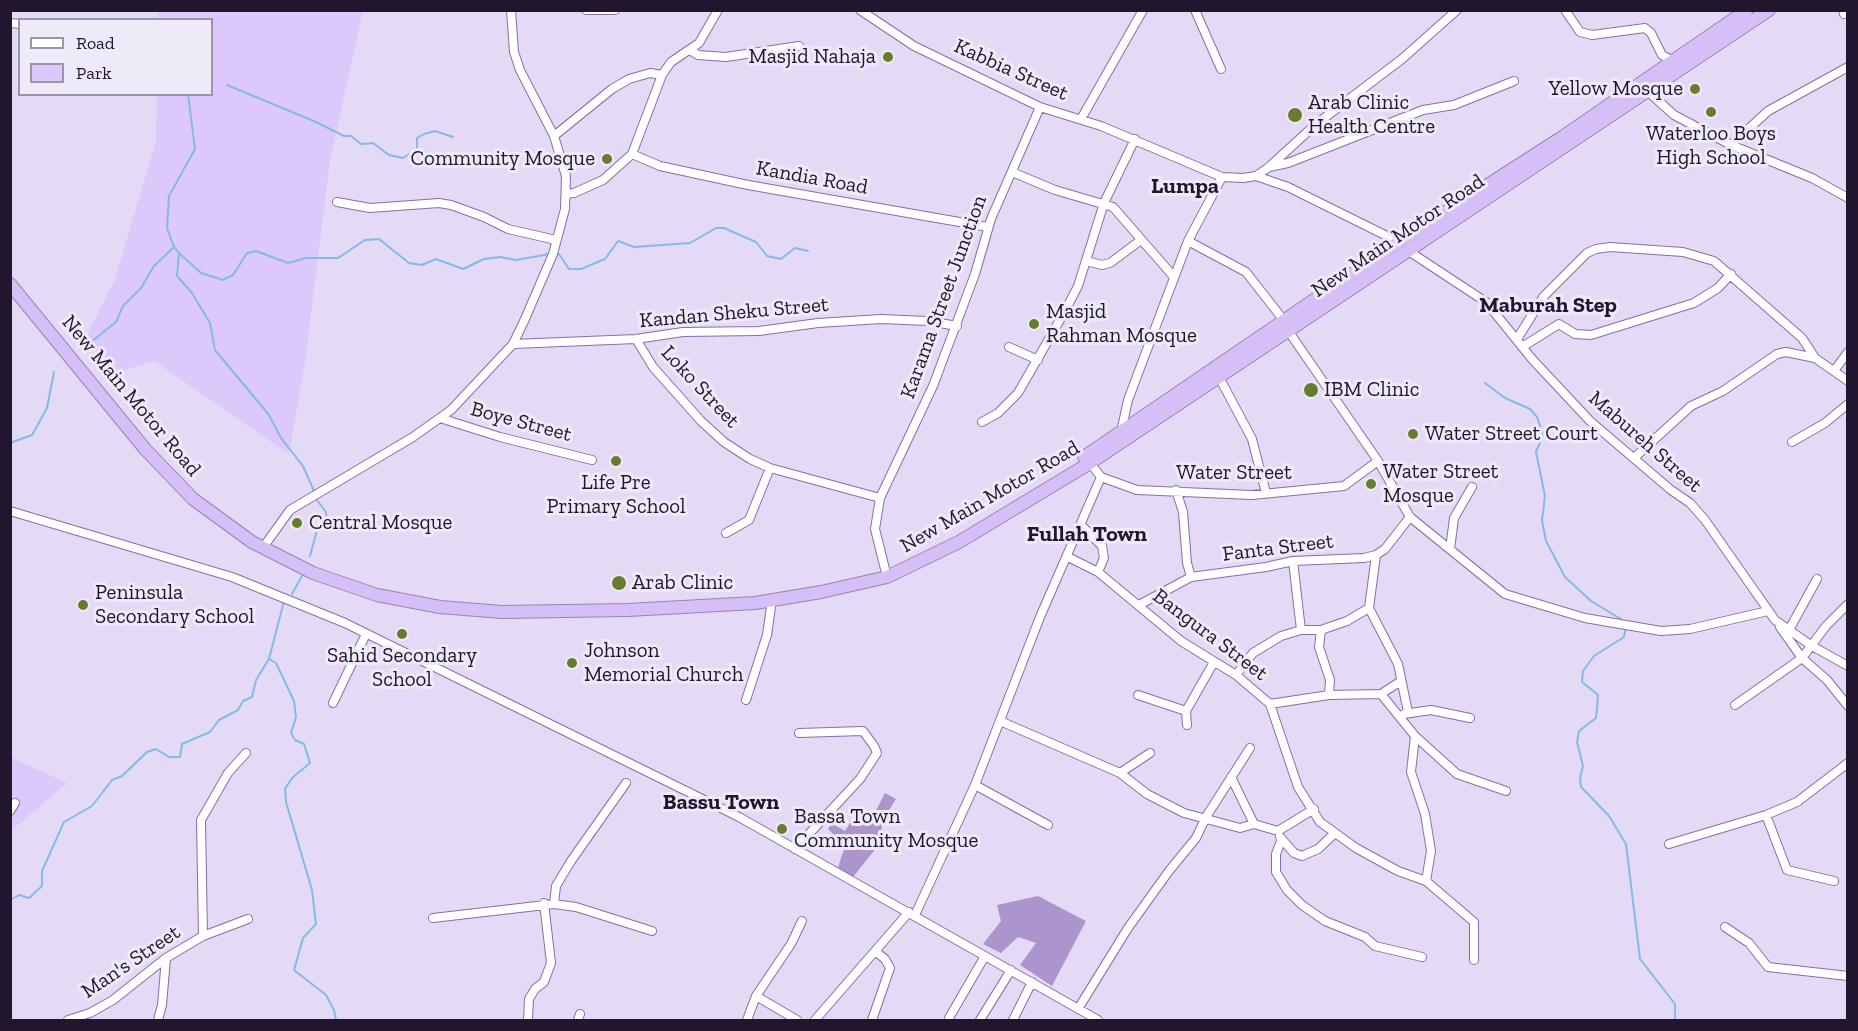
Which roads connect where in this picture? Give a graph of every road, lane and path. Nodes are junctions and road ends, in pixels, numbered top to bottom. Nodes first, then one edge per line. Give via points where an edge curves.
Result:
1 (511, 10) edge
2 (586, 10) edge
3 (615, 10) edge
4 (718, 10) edge
5 (860, 10) edge
6 (1143, 10) edge
7 (1195, 10) edge
8 (1456, 10) edge
9 (1565, 10) edge
10 (1747, 10) edge
11 (1769, 10) edge
12 (799, 46) dead end
13 (690, 50) junction
14 (1672, 61) junction
15 (1848, 67) edge
16 (1221, 69) dead end
17 (662, 75) junction
18 (1514, 81) dead end
19 (1643, 87) junction
20 (1040, 107) junction
21 (1081, 119) junction
22 (554, 136) junction
23 (1135, 139) junction
24 (1731, 145) junction
25 (632, 154) junction
26 (1269, 167) junction
27 (1012, 172) junction
28 (1256, 176) junction
29 (1222, 177) junction
30 (566, 194) junction
31 (1848, 198) edge
32 (337, 202) dead end
33 (1104, 203) junction
34 (988, 227) junction
35 (556, 240) junction
36 (1142, 240) junction
37 (1188, 241) junction
38 (1399, 242) junction
39 (1410, 252) junction
40 (1086, 261) junction
41 (10, 274) edge
42 (1731, 274) junction
43 (1174, 277) junction
44 (10, 284) edge
45 (957, 326) junction
46 (1287, 327) junction
47 (636, 339) junction
48 (1519, 343) junction
49 (513, 344) junction
50 (1010, 347) dead end
51 (1848, 352) edge
52 (1815, 358) junction
53 (1038, 360) junction
54 (1834, 371) junction
55 (1219, 377) junction
56 (1848, 381) edge
57 (1848, 404) edge
58 (440, 418) junction
59 (982, 422) dead end
60 (1121, 432) junction
61 (1792, 442) dead end
62 (1634, 458) junction
63 (592, 460) dead end
64 (1378, 461) junction
65 (1090, 464) junction
66 (770, 468) junction
67 (1101, 477) junction
68 (1472, 487) dead end
69 (1176, 490) junction
70 (1266, 494) junction
71 (880, 498) junction
72 (10, 511) edge
73 (1410, 517) junction
74 (1081, 525) junction
75 (726, 533) dead end
76 (267, 542) junction
77 (1450, 549) junction
78 (1376, 555) junction
79 (1068, 556) junction
80 (1293, 561) junction
81 (885, 569) junction
82 (1098, 572) junction
83 (1191, 577) junction
84 (1818, 579) dead end
85 (772, 600) junction
86 (1848, 604) edge
87 (1139, 605) junction
88 (1369, 608) junction
89 (1768, 611) junction
90 (1775, 620) junction
91 (1301, 630) junction
92 (1321, 630) junction
93 (1789, 630) junction
94 (366, 634) junction
95 (1812, 646) junction
96 (1802, 658) junction
97 (1214, 662) junction
98 (1848, 666) edge
99 (1236, 675) junction
100 (1401, 681) junction
101 (1381, 694) junction
102 (1138, 695) dead end
103 (1329, 696) junction
104 (747, 700) dead end
105 (333, 703) dead end
106 (1270, 704) junction
107 (1735, 705) dead end
108 (1848, 706) edge
109 (1186, 711) junction
110 (1405, 714) junction
111 (1470, 718) dead end
112 (1000, 722) junction
113 (1187, 725) dead end
114 (799, 733) dead end
115 (1415, 736) junction
116 (1250, 748) dead end
117 (246, 753) dead end
118 (1150, 753) dead end
119 (1848, 764) edge
120 (1120, 773) junction
121 (1230, 777) junction
122 (626, 783) dead end
123 (975, 785) junction
124 (1506, 791) dead end
125 (1314, 809) junction
126 (1766, 815) junction
127 (1206, 817) junction
128 (1254, 824) junction
129 (1048, 825) dead end
130 (1278, 831) junction
131 (1335, 833) junction
132 (1281, 841) junction
133 (1669, 844) dead end
134 (795, 849) junction
135 (1426, 881) junction
136 (1834, 881) dead end
137 (544, 903) junction
138 (554, 904) junction
139 (912, 914) junction
140 (433, 918) dead end
141 (248, 919) dead end
142 (802, 921) dead end
143 (1725, 927) dead end
144 (652, 930) dead end
145 (203, 936) junction
146 (874, 951) junction
147 (986, 956) junction
148 (1422, 957) dead end
149 (166, 958) junction
150 (1474, 960) dead end
151 (1011, 970) junction
152 (1848, 976) edge
153 (1032, 982) junction
154 (756, 996) junction
155 (1078, 1009) junction
156 (949, 1018) dead end
157 (68, 1020) edge
158 (158, 1020) edge
159 (528, 1020) edge
160 (747, 1020) edge
161 (797, 1020) edge
162 (815, 1020) edge
163 (872, 1020) edge
164 (980, 1020) edge
165 (1013, 1020) edge
166 (1098, 1020) edge

1 - 22 street via 514,52 520,70
2 - 3 street
4 - 13 street via 710,27
5 - 20 street, Kabbia Street via 914,46
6 - 21 street
7 - 16 street
8 - 26 street
9 - 14 street via 1580,32 1592,35 1645,28 1662,55
10 - 14 highway, New Main Motor Road
11 - 19 highway, New Main Motor Road
12 - 13 street via 726,57 698,55
13 - 17 street via 671,62
14 - 19 highway, New Main Motor Road
15 - 24 street via 1768,111
17 - 22 street via 650,73 629,79
17 - 25 street
18 - 26 street
19 - 24 street via 1674,115
19 - 38 highway, New Main Motor Road
19 - 39 highway, New Main Motor Road
20 - 21 street, Kabbia Street
20 - 27 street, Karama Street Junction
21 - 23 street, Kabbia Street
22 - 30 street via 566,176
23 - 29 street, Kabbia Street
23 - 33 street
24 - 31 street via 1791,168
25 - 30 street via 603,180
25 - 34 street, Kandia Road via 660,166 748,185
26 - 28 street
27 - 33 street via 1055,190
27 - 34 street, Karama Street Junction
28 - 29 street
28 - 38 street via 1288,187
29 - 37 street
30 - 35 street
32 - 35 street via 370,208 451,205 508,229
33 - 36 street via 1113,207
33 - 40 street
34 - 45 street, Karama Street Junction
35 - 49 street
36 - 40 street via 1110,263
36 - 43 street
37 - 43 street
37 - 46 street via 1246,272
38 - 46 highway, New Main Motor Road
39 - 46 highway, New Main Motor Road
39 - 48 street, Mabureh Street via 1486,302
40 - 53 street via 1078,286
41 - 76 highway, New Main Motor Road via 151,444 198,493
42 - 48 street via 1694,303 1591,335 1575,334 1558,324
42 - 48 street via 1714,261 1691,254 1596,249 1587,253 1544,296
42 - 52 street via 1802,339
43 - 60 street via 1128,400
44 - 85 highway, New Main Motor Road via 145,449 193,499 252,542 313,573 377,595 440,607 502,612 692,608
45 - 47 street, Kandan Sheku Street via 881,319 759,331 682,332
45 - 71 street, Karama Street Junction
46 - 55 highway, New Main Motor Road
46 - 60 highway, New Main Motor Road
46 - 64 street
47 - 49 street, Kandan Sheku Street
47 - 66 street, Loko Street via 653,367 701,422 724,442
48 - 62 street, Mabureh Street via 1590,421
49 - 58 street
50 - 53 street
51 - 54 street
52 - 54 street
52 - 62 street via 1777,354 1691,406
53 - 59 street via 1018,393
54 - 56 street
55 - 65 highway, New Main Motor Road
55 - 70 street via 1252,439
57 - 61 street
58 - 63 street, Boye Street
58 - 76 street via 290,510
60 - 81 highway, New Main Motor Road via 956,536
62 - 89 street, Mabureh Street via 1705,520
64 - 70 street, Water Street via 1344,486
64 - 73 street
65 - 67 street, Water Street
65 - 85 highway, New Main Motor Road via 959,542 887,577
66 - 71 street, Loko Street
66 - 75 street via 749,520
67 - 69 street, Water Street via 1137,490
67 - 74 street
68 - 77 street via 1454,518
69 - 70 street, Water Street
69 - 83 street via 1183,512
71 - 81 street, Karama Street Junction via 875,530
72 - 94 street via 232,577
73 - 77 street
73 - 78 street
74 - 79 street
74 - 82 street via 1104,552
76 - 81 highway, New Main Motor Road via 316,567 379,588 441,600 502,605 754,596
77 - 89 street via 1505,594 1585,618 1661,631 1689,629
78 - 80 street, Fanta Street
78 - 88 street
79 - 82 street, Bangura Street
79 - 112 street
80 - 83 street, Fanta Street
80 - 91 street
82 - 87 street, Bangura Street
83 - 87 street, Fanta Street
84 - 93 street
85 - 104 street via 767,635
86 - 95 street
87 - 97 street, Bangura Street via 1181,641
88 - 92 street
88 - 100 street via 1398,664
89 - 90 street, Mabureh Street
90 - 93 street, Mabureh Street
90 - 96 street
91 - 92 street
91 - 99 street via 1281,636 1253,653
92 - 103 street via 1320,647 1330,680
93 - 95 street, Mabureh Street
94 - 105 street
94 - 134 street via 739,817
95 - 96 street
95 - 98 street, Mabureh Street
96 - 107 street
96 - 108 street
97 - 99 street, Bangura Street
97 - 109 street
99 - 106 street, Bangura Street
100 - 101 street
100 - 110 street
101 - 103 street
101 - 110 street
102 - 109 street
103 - 106 street
106 - 125 street, Bangura Street via 1298,787
109 - 113 street
110 - 111 street via 1431,710
110 - 115 street
112 - 120 street
112 - 123 street
114 - 134 street via 863,731 877,753 860,779
115 - 124 street via 1457,774
115 - 135 street via 1411,772 1425,813 1431,851
116 - 121 street
117 - 145 street via 228,773 201,820
118 - 120 street
119 - 126 street via 1806,796
120 - 127 street via 1168,806
121 - 127 street
121 - 128 street
122 - 138 street via 556,886
123 - 129 street
123 - 139 street
125 - 130 street
125 - 131 street, Bangura Street via 1320,822
126 - 133 street
126 - 136 street via 1787,870
127 - 128 street via 1239,828
127 - 155 street via 1196,838 1128,928
128 - 130 street
130 - 132 street
131 - 132 street via 1318,849 1302,856
131 - 135 street, Bangura Street via 1381,862
132 - 148 street via 1276,872 1302,905 1325,921 1365,936 1375,946
134 - 139 street
135 - 150 street, Bangura Street via 1474,922
137 - 138 street
137 - 140 street
137 - 159 street via 551,963 544,982 529,999
138 - 144 street
139 - 146 street
139 - 147 street
141 - 145 street, Man's Street
142 - 154 street
143 - 152 street via 1749,943 1768,967
145 - 149 street, Man's Street
146 - 162 street
146 - 163 street via 890,968
147 - 151 street
147 - 156 street
149 - 157 street, Man's Street via 113,1000
149 - 158 street
151 - 153 street
151 - 164 street
153 - 155 street
153 - 165 street
154 - 160 street
154 - 161 street
155 - 166 street

